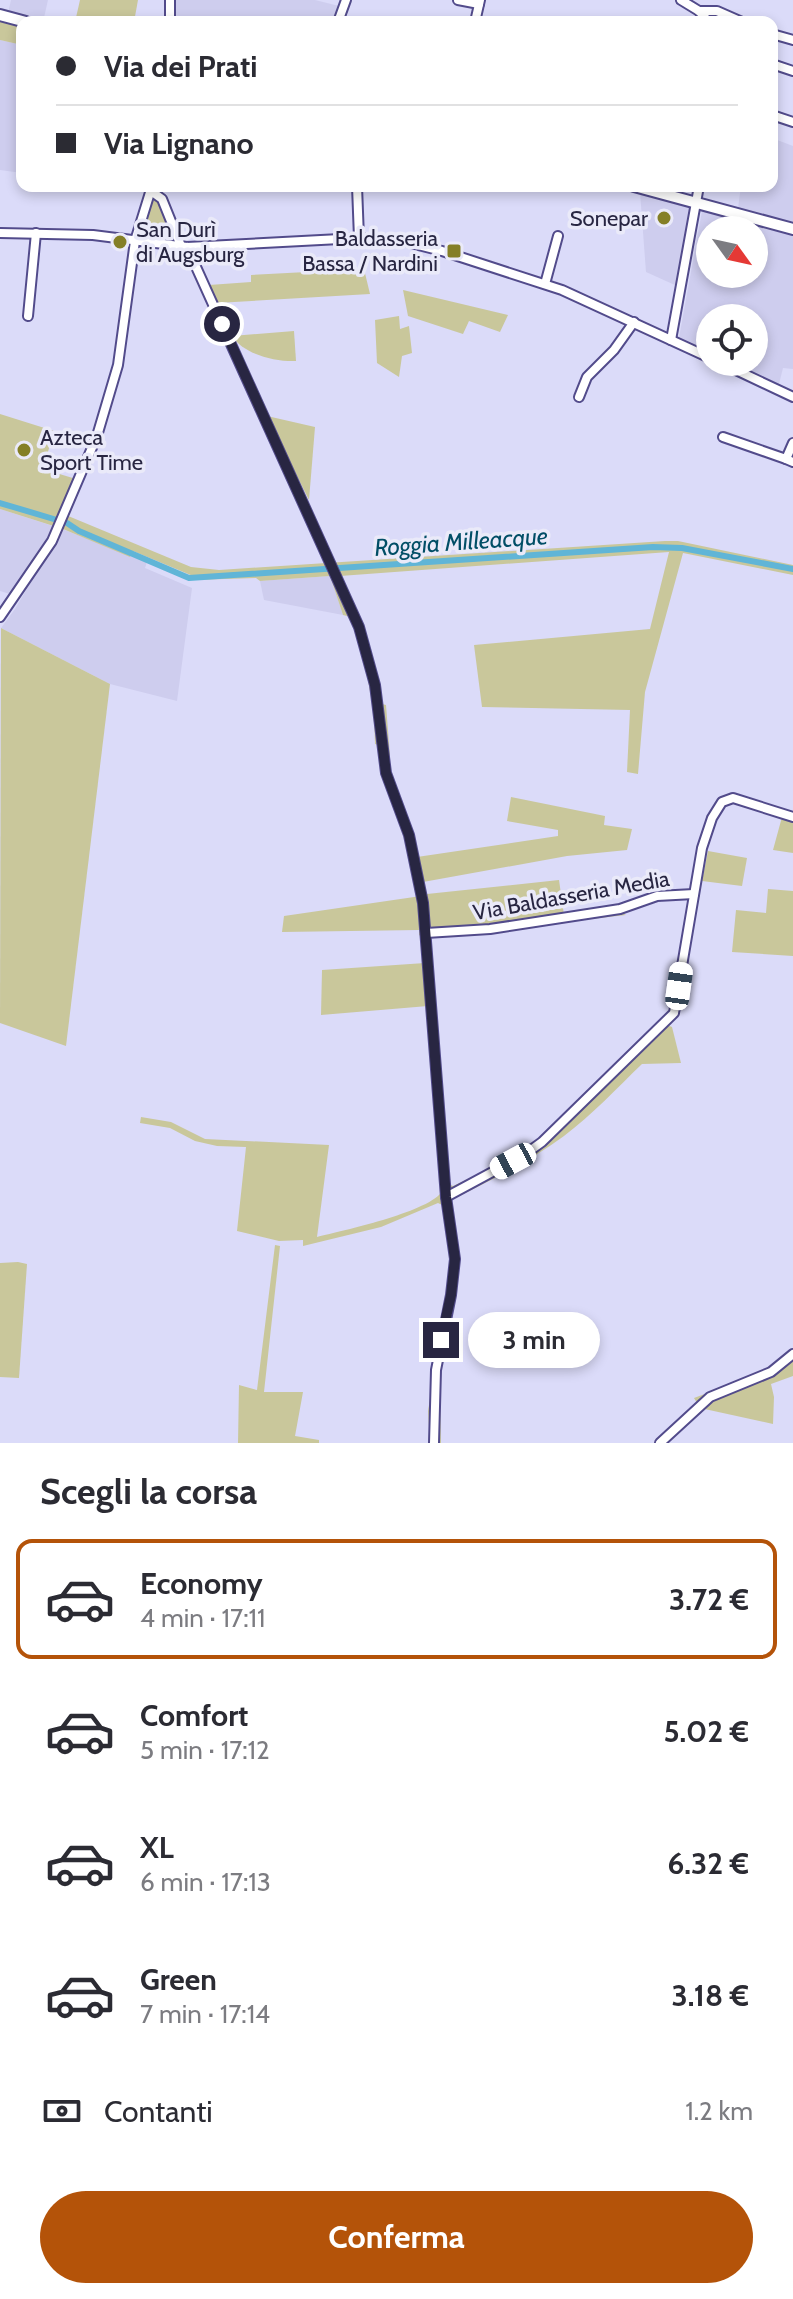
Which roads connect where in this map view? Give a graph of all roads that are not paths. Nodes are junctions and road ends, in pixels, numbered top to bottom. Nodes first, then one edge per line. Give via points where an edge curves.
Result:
1 (458, 0) edge
2 (681, 0) edge
3 (718, 0) edge
4 (480, 2) edge
5 (699, 11) junction
6 (717, 11) junction
7 (704, 16) edge
8 (728, 16) edge
9 (150, 192) edge
10 (156, 192) edge
11 (357, 192) edge
12 (656, 192) edge
13 (698, 192) edge
14 (696, 203) junction
15 (793, 229) edge
16 (0, 233) edge
17 (36, 233) junction
18 (558, 236) dead end
19 (359, 238) junction
20 (135, 241) junction
21 (184, 246) junction
22 (545, 284) junction
23 (28, 316) dead end
24 (634, 322) junction
25 (671, 340) junction
26 (696, 352) edge
27 (749, 376) edge
28 (579, 397) dead end
29 (793, 397) edge
30 (723, 437) dead end
31 (793, 443) edge
32 (789, 460) edge
33 (0, 617) edge
34 (793, 817) edge
35 (694, 894) junction
36 (426, 933) junction
37 (446, 1197) junction
38 (793, 1354) edge
39 (434, 1443) edge
40 (660, 1443) edge

1 - 4 street
2 - 5 street
3 - 6 street
5 - 6 street
5 - 7 street
6 - 8 street
9 - 20 street
10 - 21 street
11 - 19 street
12 - 14 main road
13 - 14 street
14 - 15 main road
14 - 25 street
16 - 17 street
17 - 20 street
17 - 23 street
18 - 22 street
19 - 21 street
19 - 22 street via 413,243
20 - 21 street
20 - 33 street via 113,387 97,436 43,556
21 - 36 street via 359,627 375,685 386,773 409,835
22 - 24 street
24 - 25 street
24 - 28 street via 587,377
25 - 26 street
27 - 29 street
30 - 32 street
31 - 32 street
34 - 35 street, Via Baldasseria Media via 733,798 724,800 704,839
35 - 36 street, Via Baldasseria Media via 657,896 620,909 490,929
35 - 37 street via 673,1016 542,1142
36 - 37 street
37 - 39 street via 455,1259 436,1370
38 - 40 street via 771,1372 710,1397

